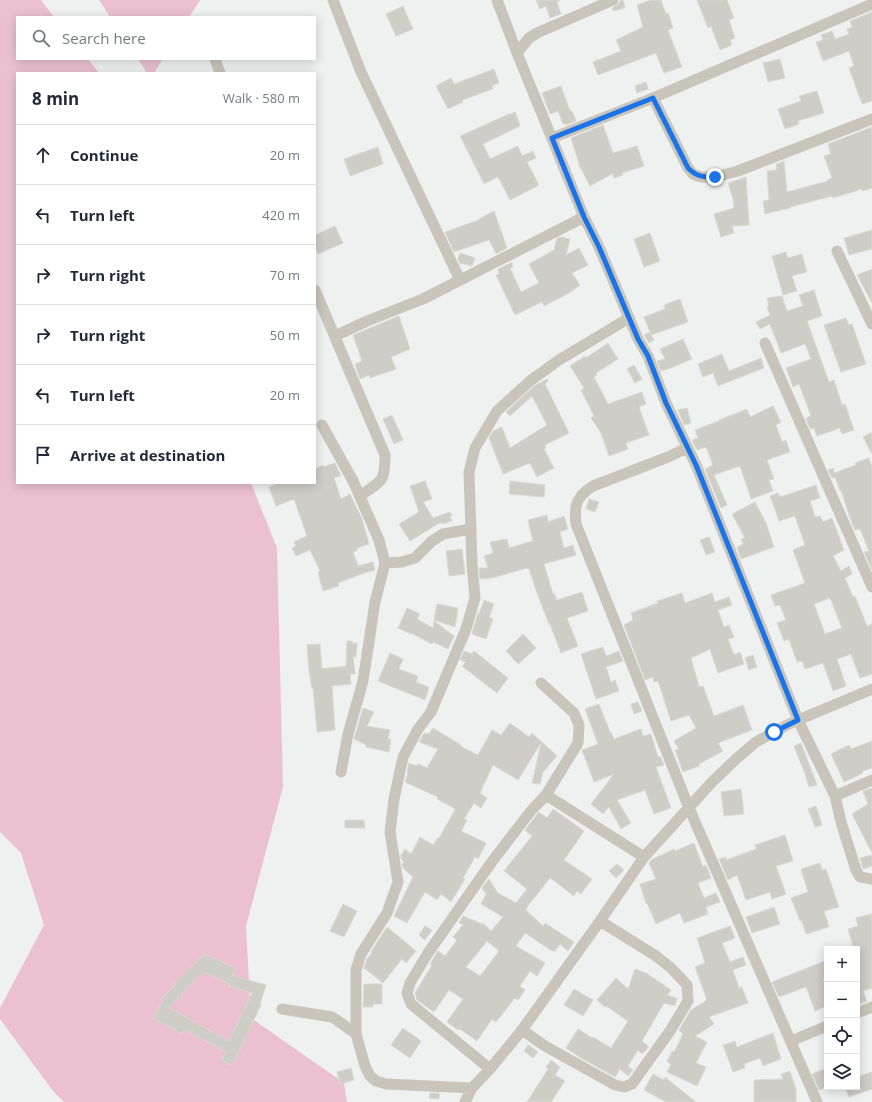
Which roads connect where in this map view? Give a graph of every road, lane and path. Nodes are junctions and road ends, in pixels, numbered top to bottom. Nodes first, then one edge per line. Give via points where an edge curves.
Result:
1 (333, 0) edge
2 (497, 0) edge
3 (613, 0) edge
4 (872, 4) edge
5 (517, 53) junction
6 (214, 60) edge
7 (220, 72) edge
8 (653, 98) junction
9 (872, 119) edge
10 (552, 138) junction
11 (584, 217) junction
12 (837, 251) dead end
13 (460, 280) junction
14 (316, 292) edge
15 (629, 318) junction
16 (872, 324) edge
17 (335, 336) junction
18 (765, 342) dead end
19 (322, 424) dead end
20 (687, 448) junction
21 (360, 496) junction
22 (471, 529) junction
23 (385, 563) junction
24 (872, 586) edge
25 (541, 682) dead end
26 (872, 689) edge
27 (798, 720) junction
28 (341, 772) dead end
29 (872, 780) edge
30 (546, 795) junction
31 (835, 796) junction
32 (689, 808) junction
33 (644, 857) junction
34 (872, 879) edge
35 (600, 921) junction
36 (872, 1007) edge
37 (282, 1009) dead end
38 (860, 1012) edge
39 (824, 1027) edge
40 (522, 1030) junction
41 (356, 1034) junction
42 (791, 1041) junction
43 (490, 1069) junction
44 (472, 1088) junction
45 (465, 1102) edge
46 (817, 1102) edge

1 - 13 street via 361,72
2 - 5 street
3 - 5 street via 537,33 529,38
4 - 8 street
5 - 10 street
6 - 7 street
8 - 9 street via 688,168 693,174 701,177 715,177 738,171
8 - 10 street
10 - 11 street
11 - 13 street
11 - 15 street
12 - 16 street
13 - 17 street via 423,299
14 - 17 street
15 - 20 street
15 - 22 street via 559,360 530,381 497,411 475,448 469,472
17 - 21 street via 384,455 382,480
18 - 24 street
19 - 21 street
20 - 27 street
20 - 32 street via 592,486 584,492 574,511 576,524
21 - 23 street via 379,540
22 - 23 street via 443,534 415,558
22 - 41 street via 475,598 466,629 431,712 418,729 403,757 390,832 398,882 386,913 361,954 356,970
23 - 28 street via 375,602 363,681 348,734
25 - 30 street via 574,713 579,725 578,743
26 - 27 street
27 - 31 street
27 - 32 street via 756,742 712,782
29 - 31 street
30 - 33 street
30 - 43 street via 474,886 428,953 407,993 411,1004
31 - 34 street via 856,870 860,877
32 - 33 street
32 - 42 street
33 - 35 street
35 - 40 street
35 - 40 street via 656,956 687,985 688,1001 645,1066 632,1084 624,1087 615,1085 545,1046
36 - 38 street
37 - 41 street via 332,1017
39 - 42 street
40 - 43 street
41 - 44 street via 365,1066 376,1081 386,1084
42 - 46 street
43 - 44 street
44 - 45 street

